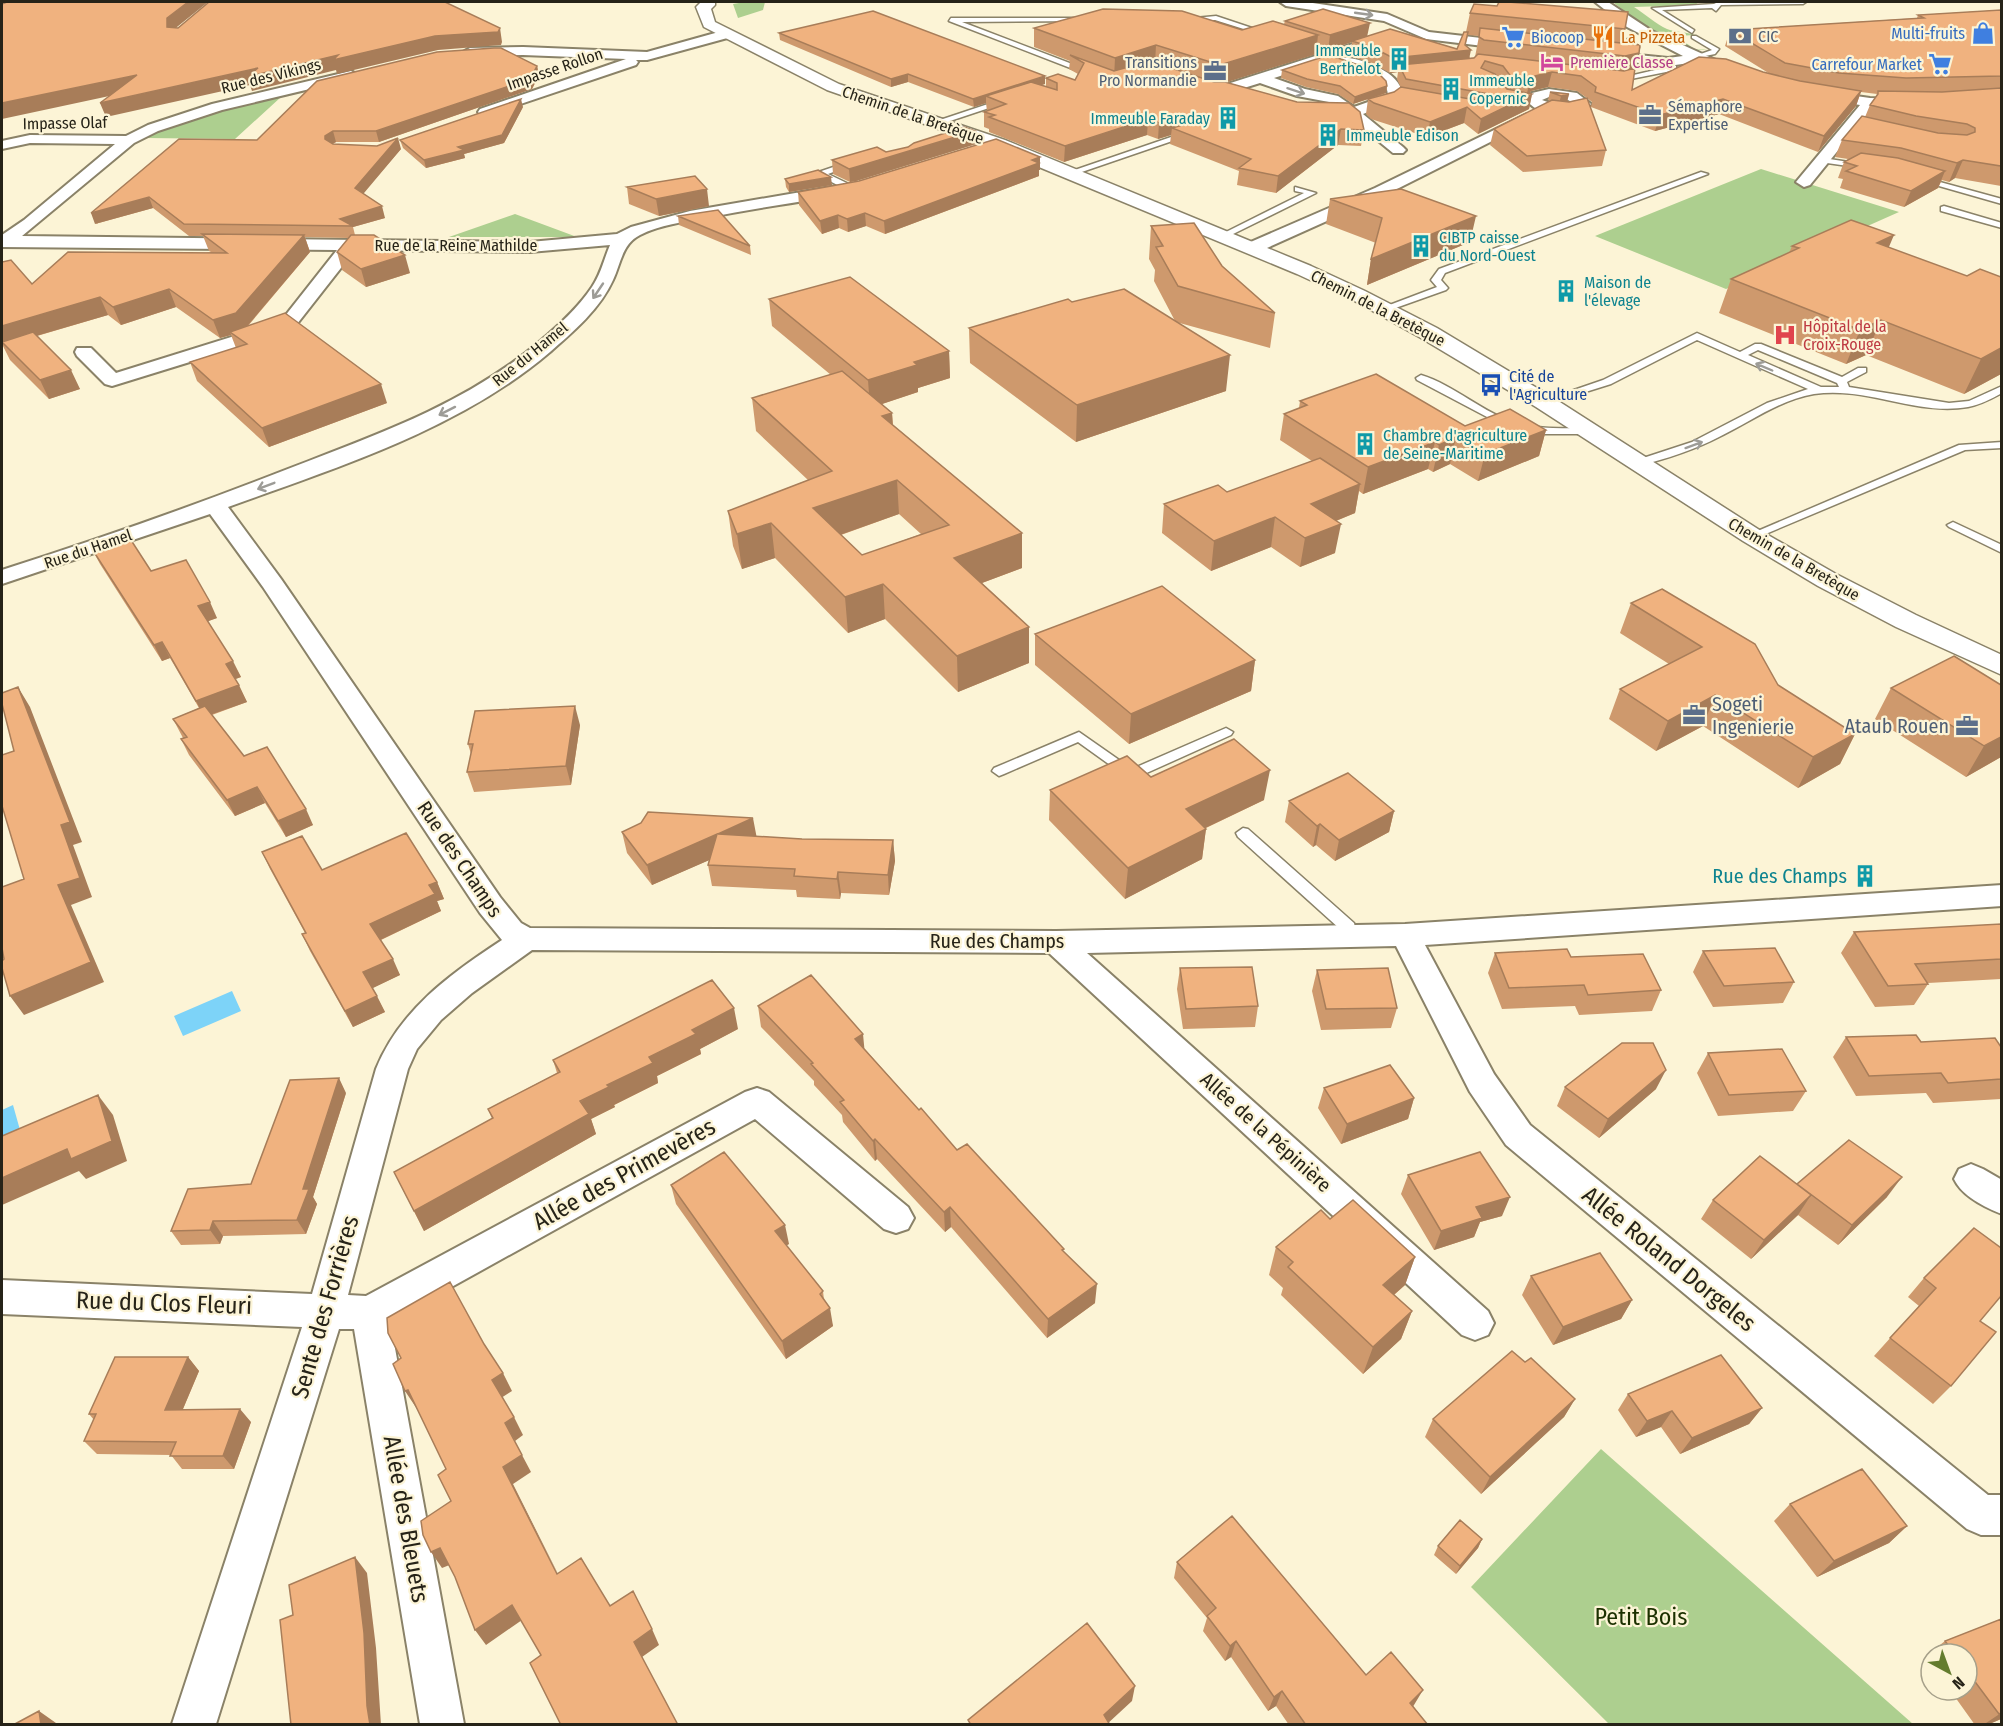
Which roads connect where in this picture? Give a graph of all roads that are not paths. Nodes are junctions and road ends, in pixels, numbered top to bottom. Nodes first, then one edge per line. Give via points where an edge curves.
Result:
1 (1286, 2) edge
2 (1601, 2) edge
3 (1803, 2) edge
4 (708, 3) edge
5 (1094, 19) edge
6 (1173, 19) edge
7 (1406, 26) junction
8 (721, 30) junction
9 (1270, 36) edge
10 (1629, 40) edge
11 (1292, 42) edge
12 (1533, 48) edge
13 (457, 53) edge
14 (1589, 54) edge
15 (647, 56) junction
16 (1330, 56) junction
17 (1697, 57) junction
18 (1634, 59) junction
19 (1668, 62) junction
20 (1297, 66) junction
21 (361, 73) edge
22 (1317, 73) edge
23 (1092, 74) edge
24 (1745, 75) edge
25 (1260, 78) junction
26 (1182, 79) edge
27 (1608, 80) edge
28 (1221, 91) junction
29 (1809, 93) edge
30 (1246, 98) edge
31 (1012, 99) edge
32 (1870, 102) junction
33 (1928, 103) edge
34 (1523, 105) edge
35 (1544, 107) junction
36 (1352, 112) junction
37 (1305, 113) edge
38 (469, 118) edge
39 (938, 122) junction
40 (1851, 126) junction
41 (1872, 131) edge
42 (1178, 138) edge
43 (129, 140) junction
44 (999, 144) junction
45 (2, 145) edge
46 (975, 151) edge
47 (1428, 153) dead end
48 (1447, 158) junction
49 (864, 160) edge
50 (1823, 160) junction
51 (1873, 168) edge
52 (820, 173) junction
53 (1070, 173) junction
54 (1704, 174) dead end
55 (1412, 176) junction
56 (1914, 176) edge
57 (793, 181) edge
58 (1804, 182) dead end
59 (869, 184) edge
60 (852, 189) junction
61 (1298, 189) dead end
62 (2001, 202) edge
63 (1944, 209) dead end
64 (2001, 226) edge
65 (1222, 236) junction
66 (623, 238) junction
67 (2, 241) edge
68 (350, 244) junction
69 (1252, 249) junction
70 (1384, 309) junction
71 (84, 352) dead end
72 (1739, 356) junction
73 (1862, 370) dead end
74 (1421, 378) dead end
75 (1843, 386) junction
76 (2001, 389) edge
77 (1818, 390) junction
78 (1544, 402) junction
79 (1589, 431) junction
80 (2001, 445) edge
81 (1638, 463) junction
82 (215, 505) junction
83 (1953, 525) dead end
84 (1752, 536) junction
85 (2001, 550) edge
86 (2, 577) edge
87 (2001, 666) edge
88 (1226, 732) dead end
89 (999, 771) dead end
90 (1243, 833) dead end
91 (2001, 895) edge
92 (1406, 935) junction
93 (1350, 936) junction
94 (526, 939) junction
95 (1056, 942) junction
96 (1971, 1179) dead end
97 (2001, 1199) edge
98 (896, 1218) dead end
99 (2, 1297) edge
100 (326, 1310) junction
101 (370, 1313) junction
102 (1475, 1323) dead end
103 (2001, 1515) edge
104 (194, 1725) edge
105 (442, 1725) edge

1 -> 7 street via 1374,15
2 - 17 street via 1654,38
3 - 17 lane via 1655,8 1716,49
4 - 8 street via 703,7 707,21
5 - 23 lane via 951,20
6 - 9 lane via 1216,18
7 - 12 street via 1471,46
7 - 16 street
8 - 15 street
8 - 39 street, Chemin de la Bretèque via 833,87
10 - 18 lane via 1636,47
11 - 16 lane
13 - 15 street
14 - 18 street
15 - 38 street, Impasse Rollon
16 - 20 street
16 - 36 street via 1390,75 1400,98
17 - 19 street
17 - 24 street
18 - 19 street
19 - 27 lane via 1673,68 1620,81
20 - 22 street
20 - 25 street
21 - 43 street, Rue des Vikings via 182,117
25 - 28 street
25 -> 36 street via 1302,93 1339,95
26 - 28 street
28 - 30 street
29 - 32 street
31 - 39 lane
32 - 33 street
32 - 40 street
34 - 35 lane
35 - 35 street via 1534,98 1557,89 1583,102 1583,106 1568,110
35 - 48 street
36 - 37 street
36 - 55 street via 1403,150 1389,155 1390,161
39 - 44 street, Chemin de la Bretèque
40 - 41 street
40 - 50 street
42 - 53 lane
43 - 45 street, Impasse Olaf via 30,139
43 - 67 street, Rue des Vikings via 30,223
44 - 46 street
44 - 53 street, Chemin de la Bretèque
47 - 48 street
48 - 55 street
49 - 52 lane
50 - 51 lane
50 - 58 street
52 - 57 lane
52 - 60 lane
53 - 65 street, Chemin de la Bretèque
54 - 70 lane via 1442,270 1436,280 1443,288
55 - 69 street
56 - 62 lane
59 - 60 street
60 - 66 street via 674,219
61 - 65 lane via 1312,193
63 - 64 lane
65 - 69 street, Chemin de la Bretèque
66 - 68 street, Rue de la Reine Mathilde via 530,247
66 -> 82 street, Rue du Hamel via 601,288 586,307 507,377 408,431
67 - 68 street, Rue de la Reine Mathilde
68 - 71 street via 291,320 264,333 112,380
69 - 70 street, Chemin de la Bretèque
70 - 78 street, Chemin de la Bretèque
72 - 75 lane via 1758,346
77 -> 72 lane
72 - 78 lane via 1697,336 1607,382
73 - 75 lane
74 - 79 lane via 1510,425 1537,431
75 - 76 lane via 1943,406 1970,404
75 - 77 lane
81 -> 77 lane via 1703,442 1782,399
78 - 79 street, Chemin de la Bretèque
79 - 81 street, Chemin de la Bretèque
80 - 84 lane via 1963,447
81 - 84 street, Chemin de la Bretèque
82 - 86 street, Rue du Hamel
82 - 94 street, Rue des Champs via 273,584 490,905 510,931
83 - 85 lane
84 - 87 street, Chemin de la Bretèque via 1875,605
88 - 89 lane via 1131,775 1080,736
90 - 93 lane via 1348,927
91 - 92 street, Rue des Champs
92 - 93 street, Rue des Champs
92 - 103 street, Allée Roland Dorgeles via 1482,1083 1518,1135 1981,1515
93 - 95 street, Rue des Champs
94 - 95 street, Rue des Champs
94 - 100 street, Sente des Forrières via 432,1010 405,1041 392,1069
95 - 102 street, Allée de la Pépinière
96 - 97 street
98 - 101 street, Allée des Primevères via 757,1102
99 - 100 street, Rue du Clos Fleuri
100 - 101 street
100 - 104 street, Sente des Forrières
101 - 105 street, Allée des Bleuets

